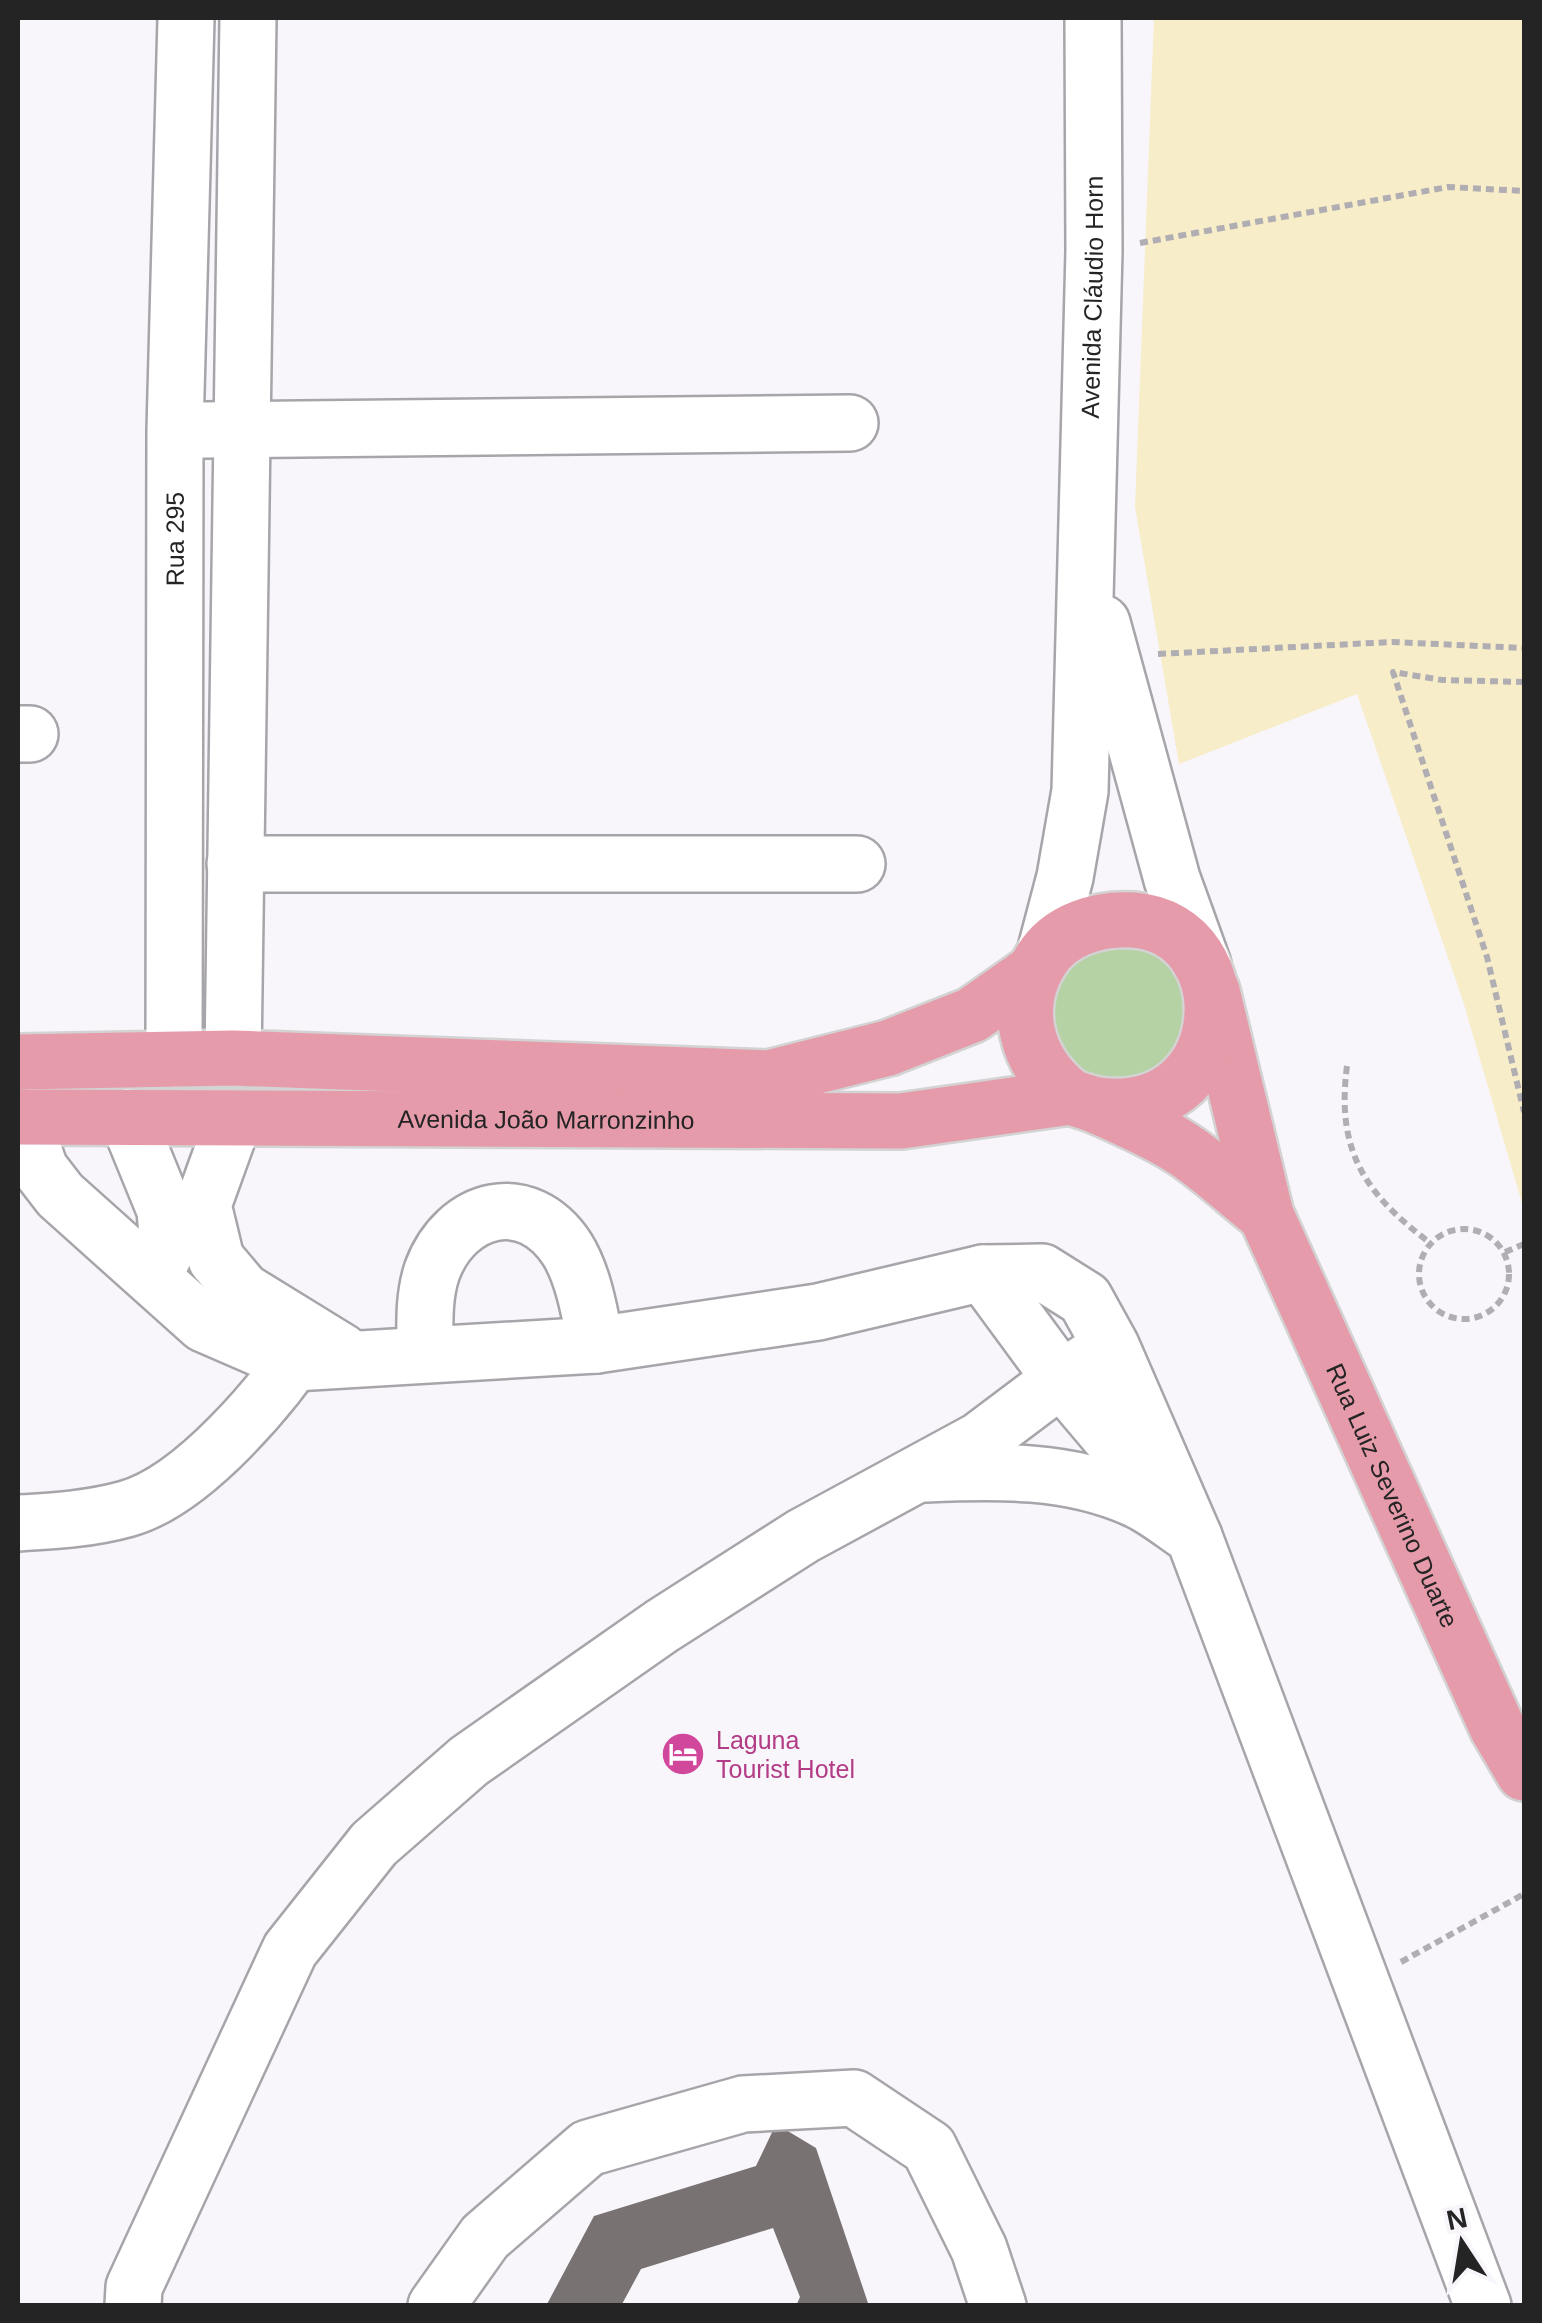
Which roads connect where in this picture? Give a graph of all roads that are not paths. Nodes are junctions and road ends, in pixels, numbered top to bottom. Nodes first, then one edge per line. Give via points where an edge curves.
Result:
1 (186, 18) edge
2 (248, 18) edge
3 (1093, 18) edge
4 (850, 424) dead end
5 (176, 430) junction
6 (241, 430) junction
7 (1088, 576) junction
8 (235, 864) junction
9 (857, 864) dead end
10 (1039, 963) junction
11 (1207, 978) junction
12 (233, 1058) junction
13 (174, 1059) junction
14 (18, 1062) edge
15 (1081, 1100) junction
16 (25, 1117) edge
17 (126, 1117) junction
18 (232, 1122) junction
19 (184, 1208) junction
20 (1266, 1215) junction
21 (983, 1273) junction
22 (154, 1276) junction
23 (596, 1345) junction
24 (1111, 1346) junction
25 (321, 1353) junction
26 (425, 1354) junction
27 (1061, 1378) junction
28 (923, 1474) junction
29 (18, 1523) edge
30 (1194, 1537) junction
31 (1524, 1773) edge
32 (133, 2306) edge
33 (436, 2306) edge
34 (998, 2306) edge
35 (1483, 2306) edge

1 - 5 street, Rua 295
2 - 6 street
3 - 7 street, Avenida Cláudio Horn
4 - 6 street
5 - 6 street
5 - 13 street, Rua 295
6 - 8 street
7 - 10 street, Avenida Cláudio Horn via 1080,791 1066,876
7 - 11 street, Avenida Cláudio Horn via 1172,879
8 - 9 street
8 - 12 street
10 - 11 main road via 1067,934 1109,918 1140,920 1186,946
10 - 12 main road, Avenida João Marronzinho via 972,1015 888,1048 769,1078
10 - 15 main road via 1024,1003 1026,1036 1041,1067
11 - 15 main road via 1212,1033 1188,1079 1156,1100 1116,1108
11 - 20 main road, Rua Luiz Severino Duarte
12 - 13 main road, Avenida João Marronzinho
13 - 14 main road, Avenida João Marronzinho
15 - 18 main road, Avenida João Marronzinho via 900,1122
15 - 20 main road, Rua Luiz Severino Duarte via 1183,1148
16 - 17 main road, Avenida João Marronzinho
16 - 22 street via 40,1169 60,1195
17 - 18 main road, Avenida João Marronzinho
17 - 19 street
18 - 19 street
19 - 22 street
19 - 25 street via 243,1292
20 - 31 main road, Rua Luiz Severino Duarte via 1497,1727
21 - 23 street via 818,1312
21 - 24 street via 1042,1272 1085,1299
21 - 27 street
22 - 25 street via 204,1324
23 - 26 street
23 - 26 street via 568,1250 546,1226 509,1210 485,1211 443,1249 426,1294
24 - 27 street
24 - 30 street
25 - 26 street
25 - 29 street via 186,1476 130,1509
27 - 28 street
27 - 30 street
28 - 30 street via 1071,1477 1137,1500
28 - 32 street via 803,1536 662,1626 469,1761 374,1844 290,1950 134,2287
30 - 35 street
33 - 34 street via 485,2237 588,2148 743,2104 854,2098 929,2148

